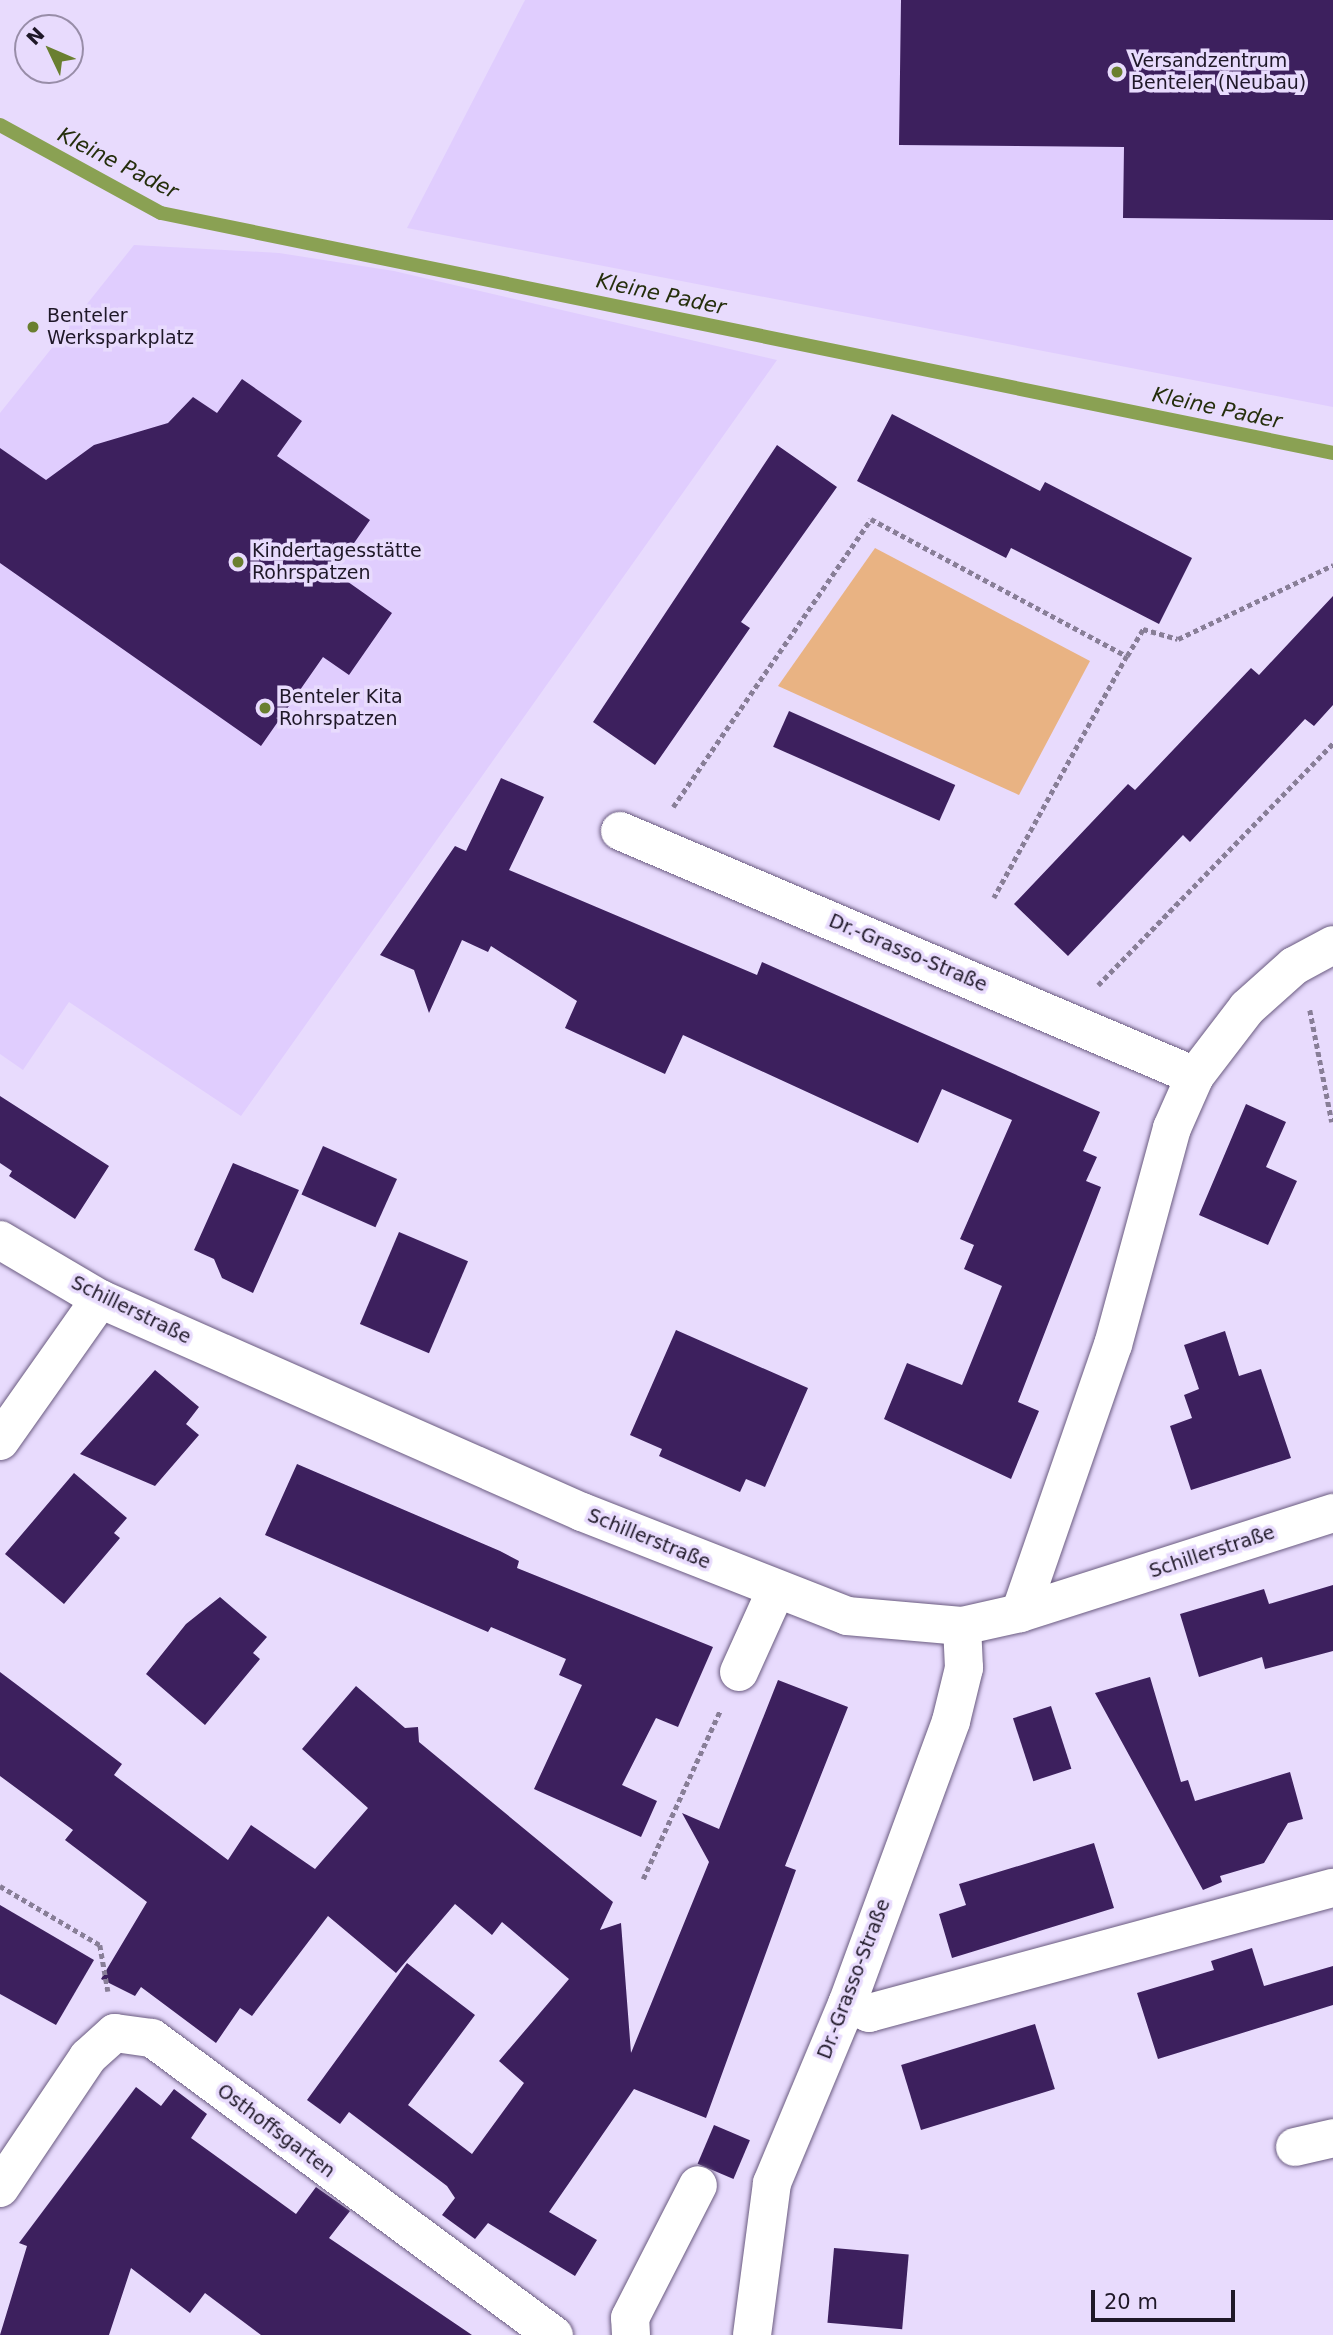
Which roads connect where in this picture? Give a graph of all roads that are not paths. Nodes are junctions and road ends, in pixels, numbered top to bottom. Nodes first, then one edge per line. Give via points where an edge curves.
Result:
1 (636, 838) road end
2 (1317, 953) edge
3 (1195, 1076) junction
4 (0, 1240) edge
5 (100, 1299) junction
6 (0, 1441) edge
7 (1333, 1513) edge
8 (776, 1590) junction
9 (1020, 1613) junction
10 (962, 1626) junction
11 (739, 1672) road end
12 (1333, 1888) edge
13 (847, 2004) junction
14 (1333, 2138) edge
15 (11, 2145) edge
16 (1295, 2147) dead end
17 (698, 2185) dead end
18 (0, 2188) edge
19 (554, 2335) edge
20 (631, 2335) edge
21 (752, 2335) edge

1 - 3 street, Dr.-Grasso-Straße
2 - 3 street via 1247,1008
3 - 9 street via 1172,1128 1113,1345
4 - 5 street, Schillerstraße
5 - 6 street
5 - 8 street, Schillerstraße via 582,1512
7 - 9 street, Schillerstraße
8 - 10 street, Schillerstraße via 847,1616
8 - 11 street
9 - 10 street, Schillerstraße
10 - 13 street, Dr.-Grasso-Straße via 964,1668 951,1721
12 - 13 street via 869,2013
13 - 21 street, Dr.-Grasso-Straße via 772,2183
14 - 16 street
15 - 18 street
15 - 19 street, Osthoffsgarten via 115,2033 152,2038
17 - 20 street via 630,2318

